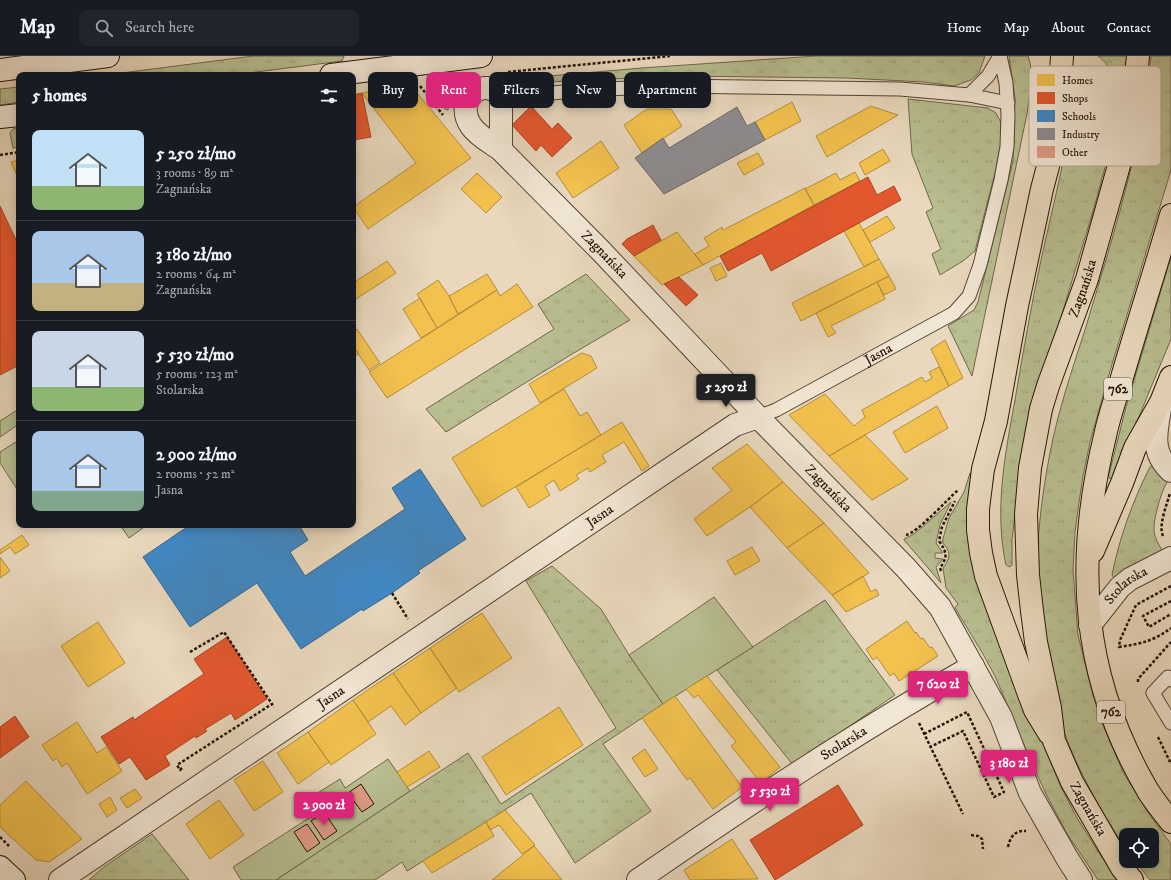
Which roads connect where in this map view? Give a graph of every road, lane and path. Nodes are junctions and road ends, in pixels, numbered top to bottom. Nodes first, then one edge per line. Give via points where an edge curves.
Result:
1 (108, 56) edge
2 (480, 56) edge
3 (670, 56) edge
4 (1000, 56) edge
5 (1062, 56) edge
6 (1138, 56) edge
7 (1061, 66) edge
8 (1137, 66) edge
9 (0, 70) edge
10 (355, 72) edge
11 (502, 72) dead end
12 (489, 89) edge
13 (554, 92) edge
14 (969, 95) junction
15 (1008, 103) junction
16 (501, 108) edge
17 (16, 115) edge
18 (0, 117) edge
19 (500, 150) junction
20 (16, 152) edge
21 (0, 155) edge
22 (1048, 166) edge
23 (1119, 166) edge
24 (1171, 215) edge
25 (1171, 378) edge
26 (1161, 402) junction
27 (758, 417) junction
28 (1171, 471) edge
29 (959, 488) dead end
30 (1171, 490) edge
31 (901, 536) dead end
32 (1164, 538) dead end
33 (1171, 558) edge
34 (1086, 568) junction
35 (1171, 586) edge
36 (392, 593) dead end
37 (1171, 601) edge
38 (1171, 614) edge
39 (411, 624) dead end
40 (1090, 625) junction
41 (1171, 628) edge
42 (1171, 632) edge
43 (190, 652) dead end
44 (973, 666) junction
45 (1171, 680) edge
46 (272, 704) junction
47 (276, 710) dead end
48 (919, 722) dead end
49 (1171, 723) edge
50 (924, 734) junction
51 (1054, 741) junction
52 (930, 746) junction
53 (177, 765) dead end
54 (963, 814) dead end
55 (1171, 822) edge
56 (971, 835) dead end
57 (0, 837) edge
58 (11, 847) dead end
59 (983, 849) dead end
60 (0, 867) edge
61 (14, 880) edge
62 (60, 880) edge
63 (638, 880) edge
64 (1081, 880) edge
65 (1132, 880) edge

1 - 9 street
2 - 10 street
3 - 11 path
4 - 14 lane via 988,76
4 - 15 lane, Jasna
5 - 7 main road
6 - 8 main road, Zagnańska
12 - 19 street, Zagnańska via 481,89 471,94 465,105 466,116 471,126
13 - 14 lane via 669,86 900,89
14 - 15 lane
15 - 27 lane, Jasna via 1007,147 1002,174 980,265 969,296 954,313 776,410
16 - 19 street
17 - 18 street
19 - 27 street, Zagnańska via 602,252
20 - 21 path
22 - 51 main road via 1017,306 996,421 983,469 978,530 986,576 1035,710
23 - 51 main road, Zagnańska via 1087,279 1041,409 1030,468 1026,514 1028,576 1036,642
24 - 34 main road, 762 via 1105,435 1091,510
25 - 26 main road
26 - 28 street via 1156,446 1162,461
26 - 34 main road via 1135,448
27 - 44 street, Zagnańska via 906,568 940,607
27 - 62 street, Jasna via 735,425
29 - 31 path via 917,528
30 - 32 path via 1161,532
33 - 40 street, Stolarska via 1125,583
34 - 40 main road, 762
35 - 41 path via 1136,605 1119,647 1143,643
36 - 39 path
37 - 38 path via 1143,616 1149,627
40 - 55 main road, 762 via 1104,691 1116,726 1129,757 1149,793
41 - 42 path
43 - 46 path via 224,632
44 - 63 street, Stolarska via 910,701 836,748
44 - 64 street, Zagnańska via 1001,717 1030,793
45 - 49 lane via 1168,677 1153,693
46 - 47 path
46 - 53 path
48 - 50 path
50 - 52 path
50 - 52 path via 967,712 1004,792 994,797 963,732
51 - 65 main road, Zagnańska via 1072,782 1122,868
52 - 54 path
56 - 59 path via 982,839
57 - 58 path
60 - 61 street

